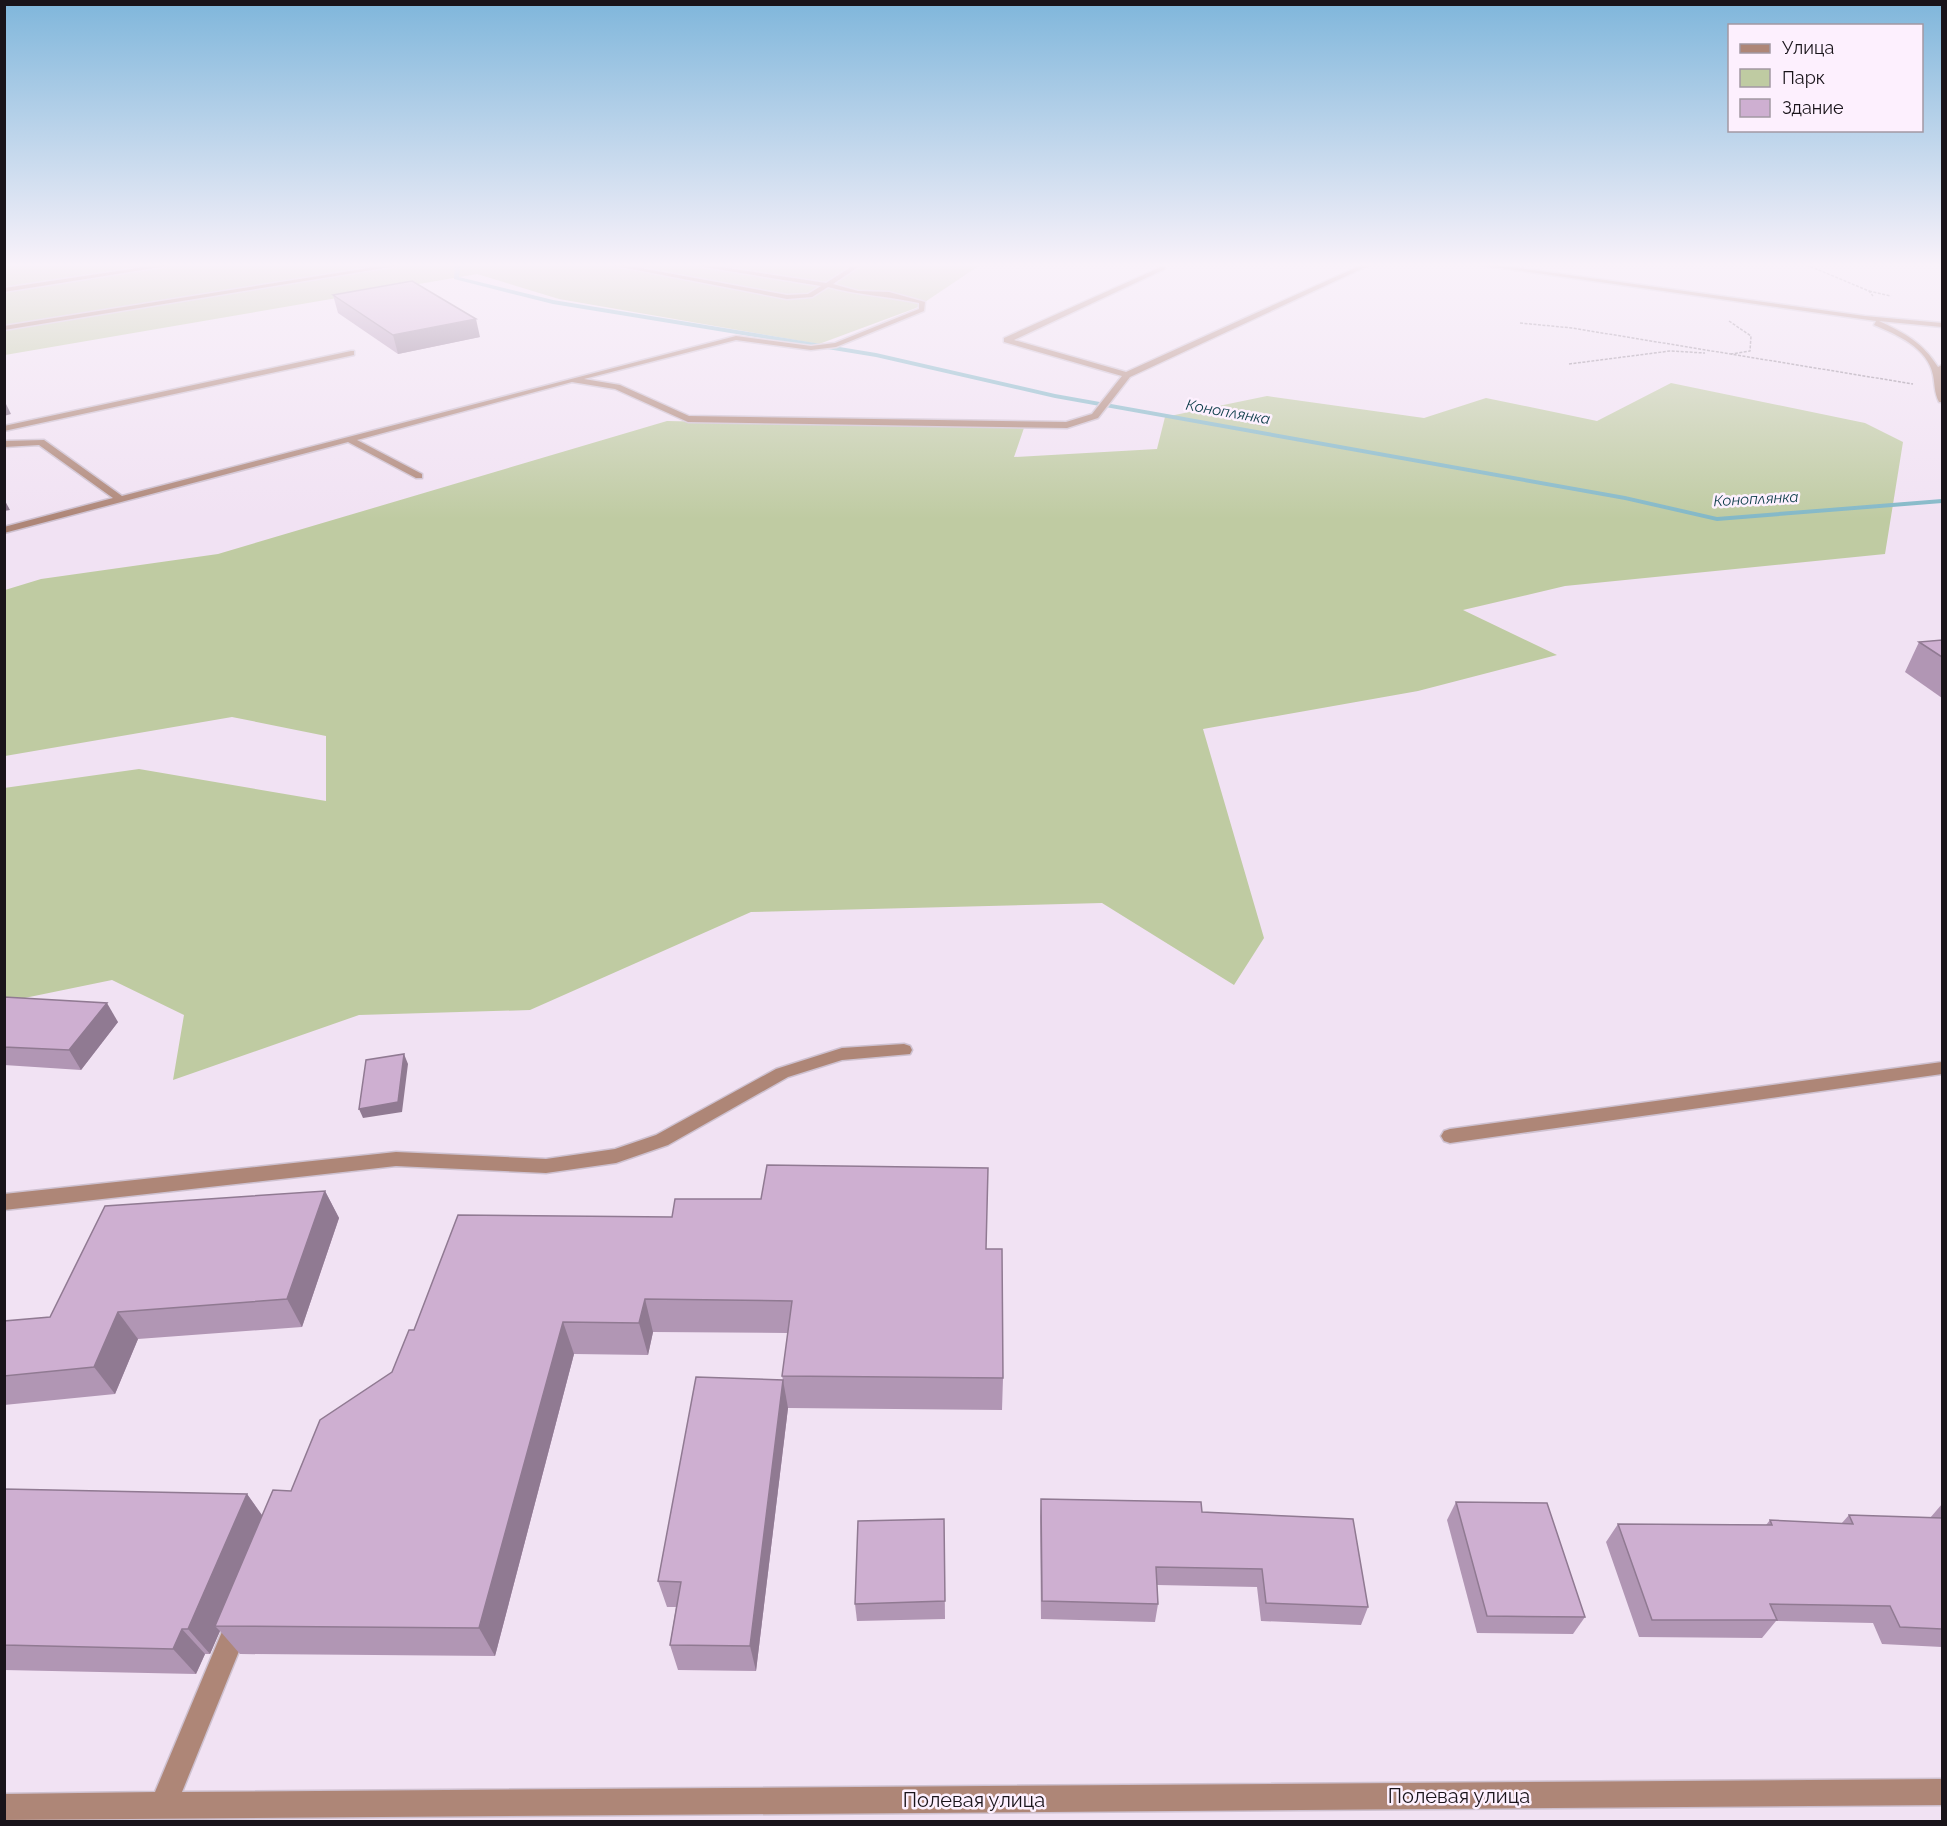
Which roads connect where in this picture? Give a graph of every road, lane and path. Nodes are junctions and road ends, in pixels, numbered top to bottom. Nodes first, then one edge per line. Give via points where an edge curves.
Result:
1 (696, 348) edge
2 (1035, 348) edge
3 (1185, 348) edge
4 (1692, 348) edge
5 (1750, 348) edge
6 (1921, 348) edge
7 (351, 353) dead end
8 (1726, 354) junction
9 (1569, 364) dead end
10 (1940, 370) edge
11 (1126, 375) junction
12 (572, 380) junction
13 (1938, 387) junction
14 (1942, 400) edge
15 (4, 429) edge
16 (349, 439) junction
17 (4, 444) edge
18 (419, 476) dead end
19 (120, 500) junction
20 (4, 530) edge
21 (904, 1050) dead end
22 (1942, 1068) edge
23 (1450, 1136) dead end
24 (4, 1202) edge
25 (249, 1598) edge
26 (1942, 1792) edge
27 (4, 1807) edge
28 (162, 1807) junction

1 - 12 street
2 - 11 street
3 - 11 street
4 - 8 path
5 - 8 path
6 - 10 street
7 - 15 street
8 - 9 path via 1670,351
8 - 13 path
10 - 13 street
11 - 12 street via 1095,416 1066,425 688,419 617,387
12 - 16 street
13 - 14 street
16 - 18 street
16 - 19 street
17 - 19 street via 41,442
19 - 20 street
21 - 24 street via 842,1054 782,1073 662,1140 616,1156 546,1166 396,1159
22 - 23 street
25 - 28 street
26 - 28 street, Полевая улица
27 - 28 street, Полевая улица

